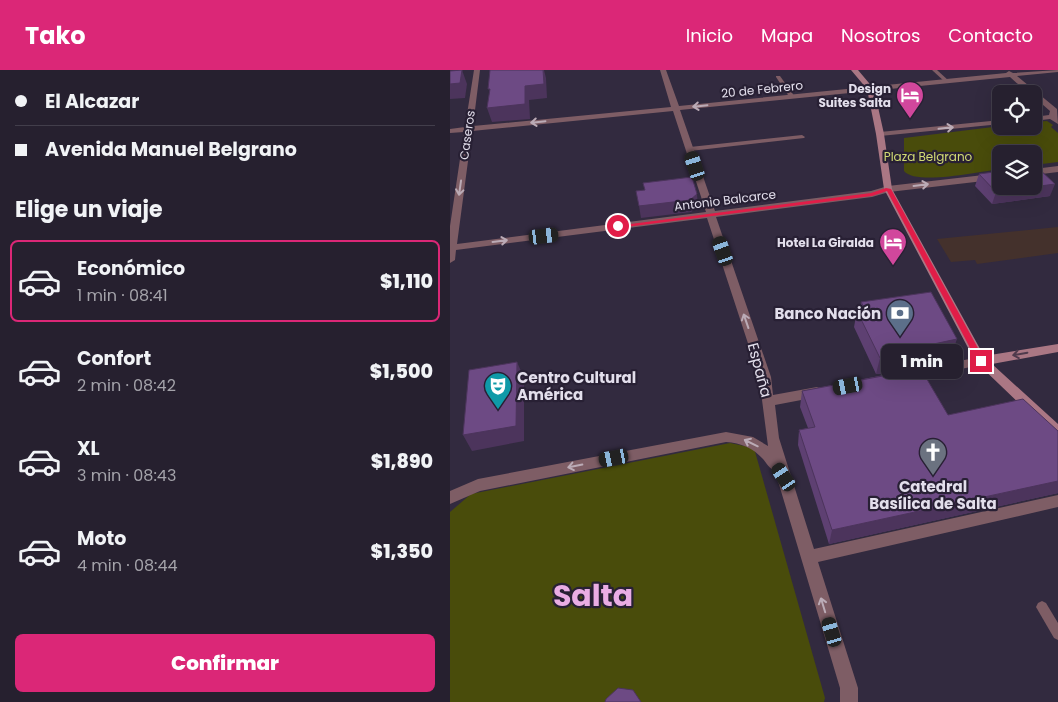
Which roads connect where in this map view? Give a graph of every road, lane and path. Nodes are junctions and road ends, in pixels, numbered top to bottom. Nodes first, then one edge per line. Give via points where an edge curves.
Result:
1 (477, 70) edge
2 (663, 70) edge
3 (854, 70) edge
4 (934, 70) edge
5 (1058, 70) edge
6 (1009, 72) edge
7 (778, 76) dead end
8 (947, 81) junction
9 (1024, 85) edge
10 (870, 89) junction
11 (792, 97) junction
12 (1042, 102) edge
13 (677, 109) junction
14 (1055, 115) edge
15 (1042, 117) edge
16 (992, 123) edge
17 (468, 129) junction
18 (450, 131) edge
19 (880, 134) junction
20 (802, 137) dead end
21 (690, 149) junction
22 (1058, 169) edge
23 (1042, 171) edge
24 (992, 177) edge
25 (888, 189) junction
26 (711, 215) junction
27 (451, 248) edge
28 (450, 260) edge
29 (1058, 348) edge
30 (981, 361) junction
31 (897, 377) edge
32 (828, 390) edge
33 (769, 401) junction
34 (1058, 432) edge
35 (784, 477) junction
36 (452, 497) edge
37 (1058, 501) edge
38 (809, 557) junction
39 (1042, 607) dead end
40 (1058, 634) edge
41 (849, 702) edge

1 - 17 street, Caseros
2 - 13 street, España
3 - 10 main road
4 - 8 lane
5 - 6 street, 20 de Febrero
6 - 8 street, 20 de Febrero
6 - 9 street
7 - 11 lane
8 - 10 street, 20 de Febrero
10 - 11 street, 20 de Febrero
10 - 19 main road
11 -> 13 street, 20 de Febrero
12 - 14 street
13 -> 17 street, 20 de Febrero
13 - 21 street, España
14 - 15 street
19 -> 16 street
17 - 18 street, 20 de Febrero
17 -> 27 street, Caseros
19 - 25 main road
20 - 21 lane
21 - 26 street, España
22 - 23 street
25 -> 24 street, Antonio Balcarce
25 - 26 street, Antonio Balcarce via 872,194
25 - 30 main road
27 -> 26 street, Antonio Balcarce
33 -> 26 street, España via 765,377
27 - 28 street, Caseros
29 -> 30 main road
30 - 31 street
30 - 34 main road
32 - 33 street
33 - 35 street, España via 772,438
35 -> 36 street via 768,452 748,440 726,437 478,485
35 - 38 street, España
37 - 38 street
41 -> 38 street, España via 849,688
39 - 40 lane

